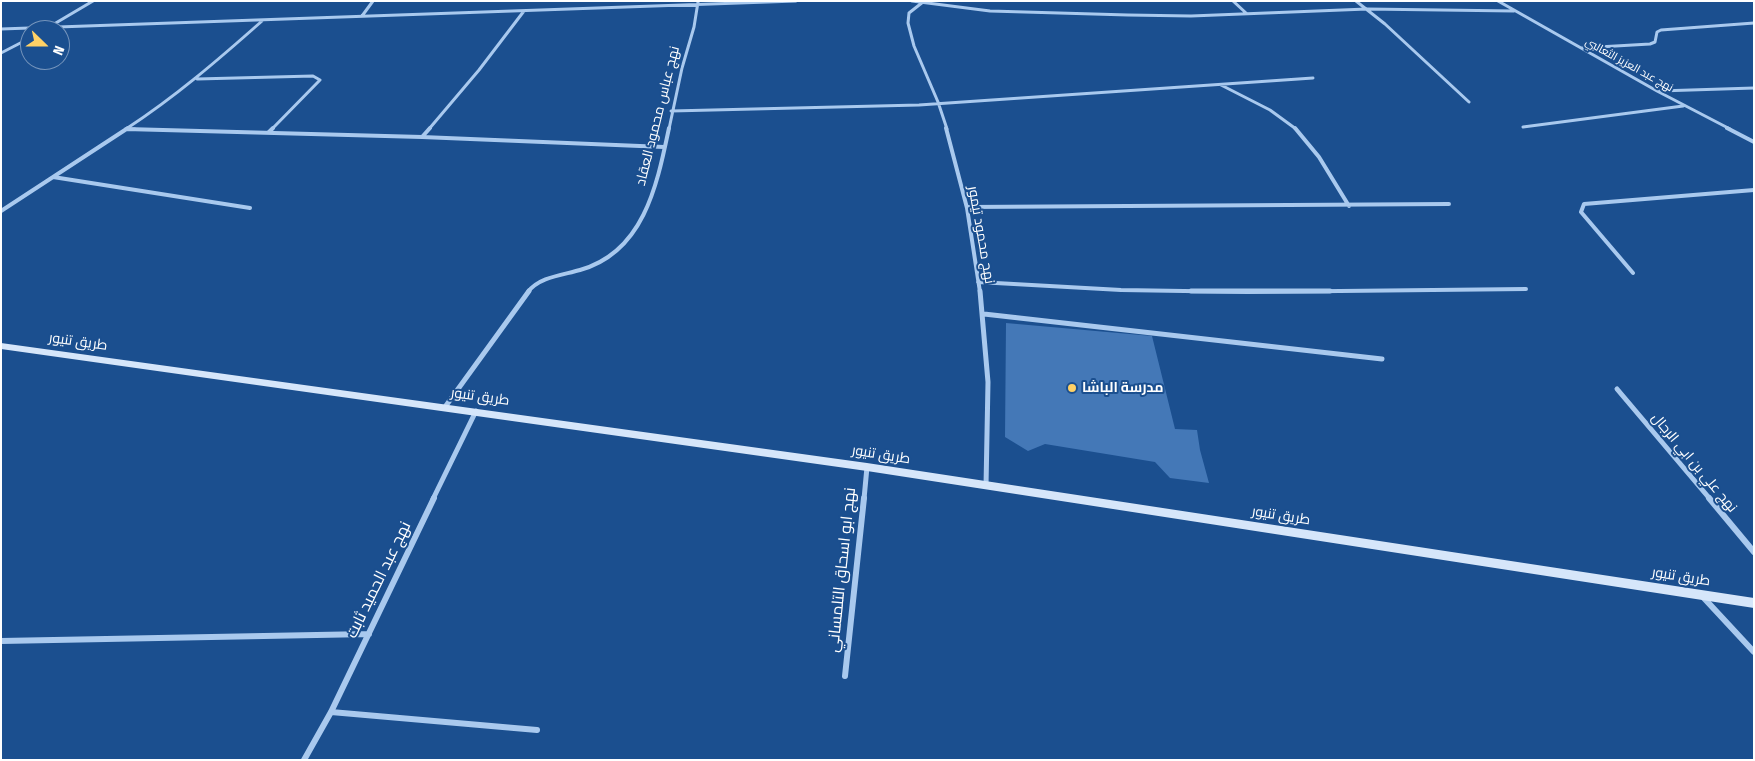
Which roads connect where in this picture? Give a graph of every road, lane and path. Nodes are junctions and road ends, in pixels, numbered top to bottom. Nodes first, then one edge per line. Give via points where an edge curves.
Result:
1 (93, 1) edge
2 (373, 1) edge
3 (612, 1) edge
4 (796, 1) edge
5 (912, 1) edge
6 (1233, 1) edge
7 (1356, 1) edge
8 (1498, 1) edge
9 (922, 2) edge
10 (698, 3) edge
11 (611, 8) junction
12 (1367, 9) junction
13 (524, 11) junction
14 (1514, 11) junction
15 (1247, 14) junction
16 (362, 16) junction
17 (61, 20) edge
18 (263, 20) junction
19 (1754, 23) edge
20 (70, 28) edge
21 (1, 29) edge
22 (20, 29) edge
23 (20, 43) edge
24 (1580, 48) junction
25 (1, 53) edge
26 (1312, 78) dead end
27 (197, 79) junction
28 (1221, 84) junction
29 (1754, 88) edge
30 (1657, 91) junction
31 (1469, 102) dead end
32 (938, 103) junction
33 (1684, 106) junction
34 (671, 111) junction
35 (1523, 127) dead end
36 (126, 129) junction
37 (269, 132) junction
38 (422, 137) junction
39 (1754, 142) edge
40 (664, 146) junction
41 (52, 177) junction
42 (1754, 190) edge
43 (1449, 204) dead end
44 (1349, 206) junction
45 (967, 207) junction
46 (250, 208) dead end
47 (1, 211) edge
48 (1633, 273) dead end
49 (978, 282) junction
50 (1526, 289) dead end
51 (984, 314) junction
52 (1, 346) edge
53 (1382, 359) dead end
54 (1617, 389) dead end
55 (444, 407) junction
56 (476, 411) junction
57 (867, 467) junction
58 (986, 486) junction
59 (1754, 552) edge
60 (1701, 595) junction
61 (1754, 603) edge
62 (368, 634) junction
63 (1, 641) edge
64 (1754, 652) edge
65 (845, 676) dead end
66 (331, 712) junction
67 (538, 730) dead end
68 (304, 760) edge

1 - 17 street
2 - 16 street
3 - 11 street
4 - 10 street
5 - 9 street
6 - 15 street
7 - 12 street
8 - 14 street, نهج عبد العزيز الثعالبي
9 - 15 street via 956,9 1058,14
9 - 32 street, نهج محمود تيمور via 909,13 909,30
10 - 11 street
10 - 34 street, نهج عباس محمود العقاد
11 - 13 street
12 - 14 street
12 - 15 street
12 - 31 street
13 - 16 street
13 - 38 street
14 - 24 street, نهج عبد العزيز الثعالبي
16 - 18 street
18 - 20 street
18 - 27 street
19 - 24 street via 1661,30 1657,32 1656,42 1650,44
21 - 22 street
23 - 25 street
24 - 30 street, نهج عبد العزيز الثعالبي
26 - 28 street
27 - 36 street
27 - 37 street via 318,78 318,84
28 - 32 street
28 - 44 street via 1259,103 1297,131 1331,175
29 - 30 street
30 - 33 street, نهج عبد العزيز الثعالبي
32 - 34 street
32 - 45 street, نهج محمود تيمور
33 - 35 street
33 - 39 street, نهج عبد العزيز الثعالبي
34 - 40 street, نهج عباس محمود العقاد
36 - 37 street
36 - 41 street
37 - 38 street
38 - 40 street
40 - 55 street, نهج عباس محمود العقاد via 638,228 621,250 591,269 543,280 534,286
41 - 46 street
41 - 47 street
42 - 48 street via 1584,204 1581,212
43 - 44 street
44 - 45 street
45 - 49 street, نهج محمود تيمور
49 - 50 street via 1121,290 1247,292
49 - 51 street, نهج محمود تيمور
51 - 53 street
51 - 58 street, نهج محمود تيمور via 989,456
52 - 55 main road, طريق تنيور
54 - 59 street, نهج علي بن ابي الرجال
55 - 56 main road, طريق تنيور
56 - 57 main road, طريق تنيور
56 - 62 street, نهج عبد الحميد ثابت
57 - 58 main road, طريق تنيور
57 - 65 street, نهج ابو اسحاق التلمساني
58 - 60 main road, طريق تنيور
60 - 61 main road, طريق تنيور
60 - 64 street
62 - 63 street
62 - 66 street, نهج عبد الحميد ثابت
66 - 67 street
66 - 68 street, نهج عبد الحميد ثابت

